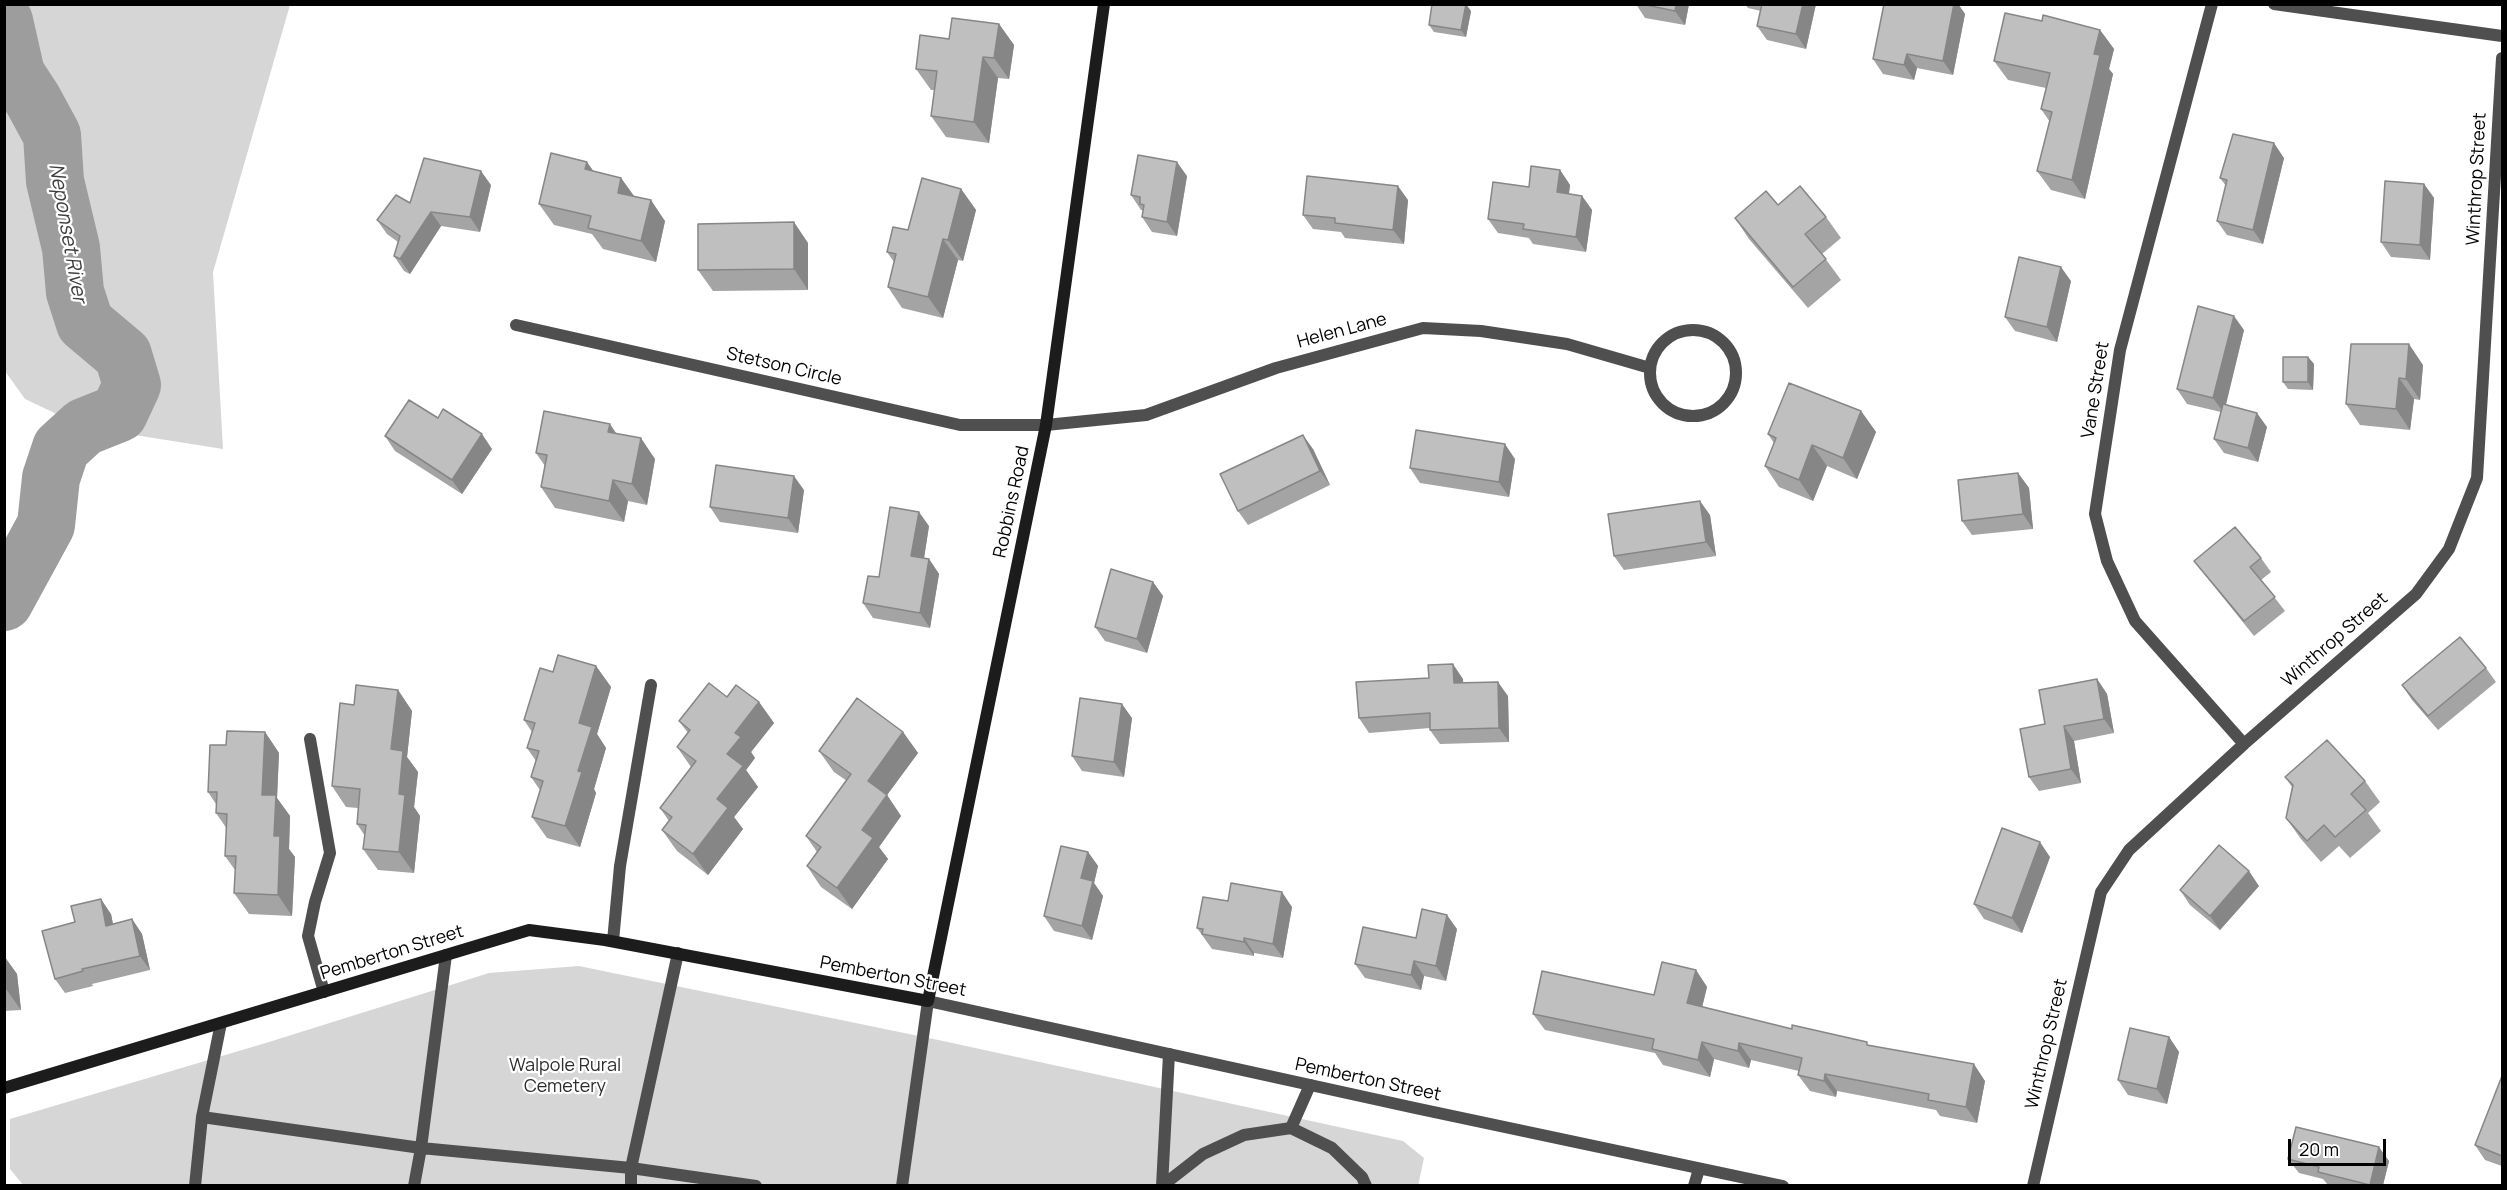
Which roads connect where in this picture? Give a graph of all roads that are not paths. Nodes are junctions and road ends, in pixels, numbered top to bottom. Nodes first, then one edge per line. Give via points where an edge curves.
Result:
1 (1104, 4) edge
2 (2212, 4) edge
3 (2274, 4) edge
4 (2502, 36) edge
5 (2502, 58) edge
6 (516, 326) dead end
7 (1650, 368) junction
8 (1046, 425) junction
9 (651, 685) dead end
10 (310, 739) dead end
11 (2244, 744) junction
12 (613, 941) junction
13 (678, 953) junction
14 (446, 956) junction
15 (324, 992) junction
16 (928, 1001) junction
17 (221, 1023) junction
18 (1169, 1054) junction
19 (1310, 1085) junction
20 (4, 1088) edge
21 (202, 1117) junction
22 (1291, 1128) junction
23 (421, 1148) junction
24 (631, 1168) junction
25 (1699, 1169) junction
26 (195, 1185) edge
27 (414, 1185) edge
28 (631, 1185) edge
29 (756, 1185) edge
30 (902, 1185) edge
31 (1162, 1185) edge
32 (1366, 1185) edge
33 (1694, 1185) edge
34 (1783, 1185) edge
35 (2033, 1185) edge

1 - 8 street, Robbins Road
2 - 11 street, Vane Street via 2120,350 2095,514 2107,561 2135,621
3 - 4 street
5 - 11 street, Winthrop Street via 2477,478 2449,549 2416,594
6 - 8 street, Stetson Circle via 960,425
7 - 7 street via 1655,394 1664,405 1688,416 1702,415 1725,402 1736,376 1728,348 1718,338 1690,330 1663,342
7 - 8 street, Helen Lane via 1567,344 1481,331 1423,328 1276,368 1146,415
8 - 16 street, Robbins Road
9 - 12 street via 620,866
10 - 15 street via 330,853 308,936
11 - 35 street, Winthrop Street via 2129,850 2101,892
12 - 13 street, Pemberton Street
12 - 14 street, Pemberton Street via 529,930
13 - 16 street, Pemberton Street
13 - 24 street
14 - 15 street, Pemberton Street
14 - 23 street
15 - 17 street, Pemberton Street
16 - 18 street, Pemberton Street
16 - 30 street
17 - 20 street, Pemberton Street
17 - 21 street
18 - 19 street, Pemberton Street
18 - 31 street
19 - 22 street
19 - 25 street, Pemberton Street
21 - 23 street
21 - 26 street
22 - 31 street via 1244,1135 1203,1154
22 - 32 street via 1332,1148
23 - 24 street
23 - 27 street
24 - 28 street
24 - 29 street
25 - 33 street
25 - 34 street, Pemberton Street

